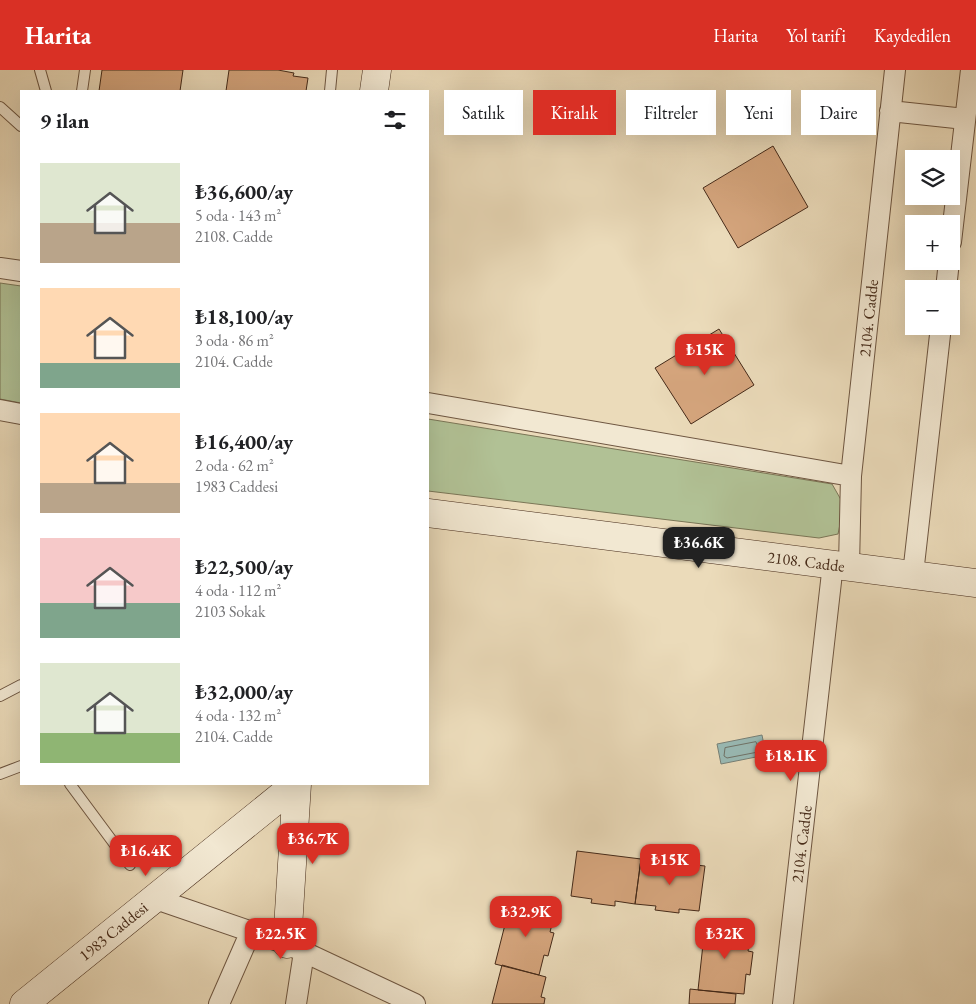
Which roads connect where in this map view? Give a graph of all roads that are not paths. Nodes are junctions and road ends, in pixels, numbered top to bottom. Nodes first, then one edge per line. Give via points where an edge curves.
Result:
1 (40, 70) edge
2 (85, 70) edge
3 (332, 70) edge
4 (377, 70) edge
5 (895, 70) edge
6 (971, 70) edge
7 (46, 90) edge
8 (82, 90) edge
9 (330, 90) edge
10 (374, 90) edge
11 (0, 107) edge
12 (890, 111) junction
13 (966, 120) junction
14 (20, 125) edge
15 (954, 215) edge
16 (0, 268) edge
17 (20, 271) edge
18 (940, 335) edge
19 (429, 403) edge
20 (0, 410) edge
21 (20, 414) edge
22 (851, 476) junction
23 (429, 513) edge
24 (841, 565) junction
25 (913, 574) junction
26 (976, 583) edge
27 (20, 686) edge
28 (0, 696) edge
29 (20, 766) edge
30 (0, 774) edge
31 (71, 785) edge
32 (295, 785) edge
33 (296, 785) edge
34 (130, 865) dead end
35 (153, 898) junction
36 (251, 931) junction
37 (296, 948) junction
38 (383, 997) edge
39 (24, 1004) edge
40 (219, 1004) edge
41 (296, 1004) edge
42 (415, 1004) edge
43 (783, 1004) edge

1 - 7 lane
2 - 8 lane
3 - 9 lane
4 - 10 street
5 - 12 street, 2104. Cadde
6 - 13 street
11 - 14 lane
12 - 13 street
12 - 22 street, 2104. Cadde
13 - 15 street
16 - 17 street
18 - 25 street
19 - 22 street
20 - 21 street
22 - 24 street, 2104. Cadde
23 - 24 street, 2108. Cadde
24 - 25 street, 2108. Cadde
24 - 43 street, 2104. Cadde
25 - 26 street, 2108. Cadde
27 - 28 lane
29 - 30 lane
31 - 34 lane
32 - 35 street, 1983 Caddesi
33 - 37 street
35 - 36 street
35 - 39 street, 1983 Caddesi
36 - 37 street
36 - 40 street
37 - 38 street
37 - 41 street
38 - 42 street

